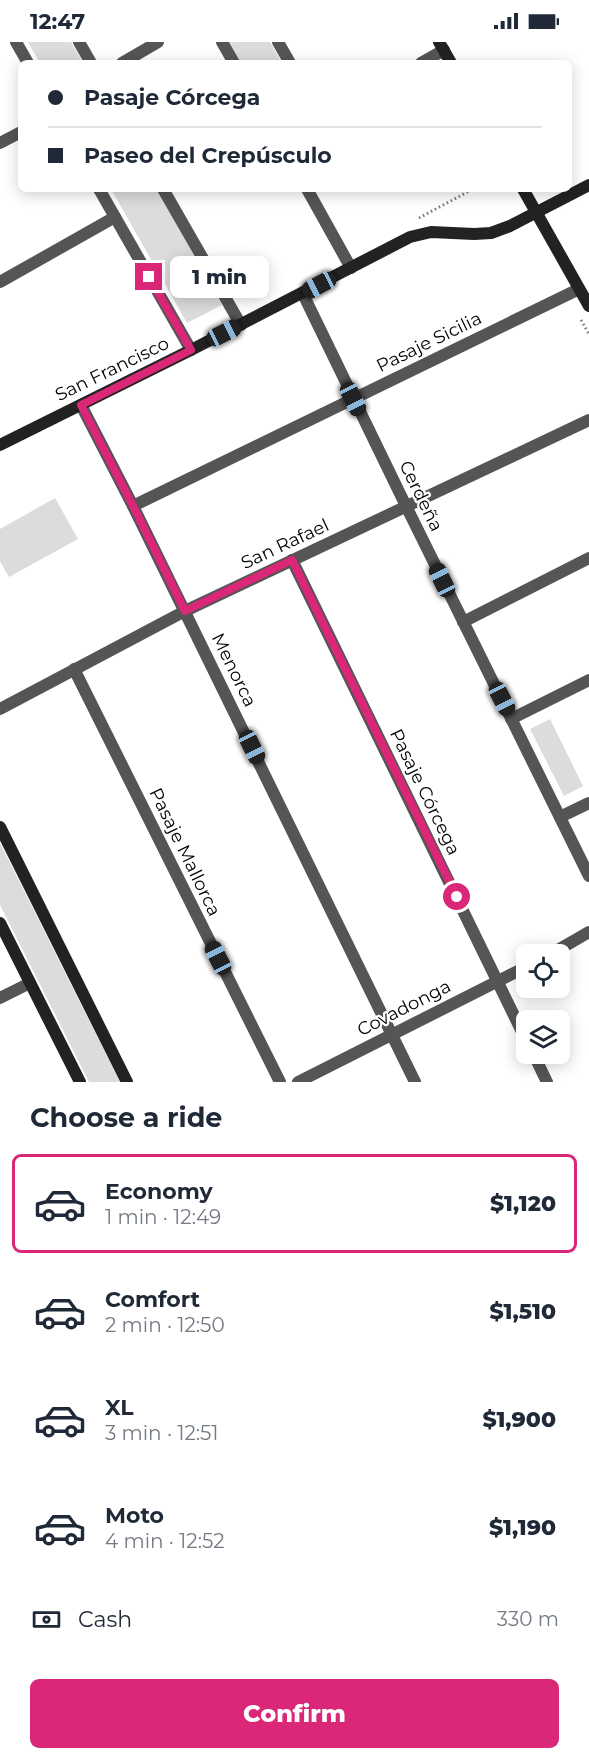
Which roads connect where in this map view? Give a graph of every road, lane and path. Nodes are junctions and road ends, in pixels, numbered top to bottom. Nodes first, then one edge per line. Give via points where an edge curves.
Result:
1 (16, 42) edge
2 (79, 42) edge
3 (158, 42) edge
4 (222, 42) edge
5 (278, 42) edge
6 (441, 46) edge
7 (26, 60) edge
8 (89, 60) edge
9 (127, 60) edge
10 (232, 60) edge
11 (288, 60) edge
12 (425, 60) edge
13 (449, 60) edge
14 (18, 134) edge
15 (0, 143) edge
16 (589, 185) edge
17 (101, 192) edge
18 (165, 192) edge
19 (309, 192) edge
20 (525, 192) edge
21 (536, 212) junction
22 (115, 217) junction
23 (351, 268) junction
24 (0, 282) edge
25 (579, 289) junction
26 (303, 294) junction
27 (589, 306) edge
28 (241, 325) junction
29 (191, 350) junction
30 (353, 399) junction
31 (81, 405) junction
32 (589, 420) edge
33 (0, 445) edge
34 (133, 506) junction
35 (406, 506) junction
36 (589, 558) edge
37 (292, 560) junction
38 (185, 611) junction
39 (463, 622) junction
40 (74, 669) junction
41 (589, 680) edge
42 (0, 708) edge
43 (511, 719) junction
44 (589, 803) edge
45 (560, 818) junction
46 (0, 827) edge
47 (589, 876) edge
48 (0, 924) edge
49 (589, 932) edge
50 (568, 944) edge
51 (516, 972) edge
52 (498, 981) junction
53 (30, 983) junction
54 (0, 998) edge
55 (516, 1019) edge
56 (392, 1035) junction
57 (538, 1064) edge
58 (80, 1082) edge
59 (127, 1082) edge
60 (280, 1082) edge
61 (298, 1082) edge
62 (415, 1082) edge
63 (547, 1082) edge

1 - 7 street
2 - 8 street
3 - 9 street
4 - 10 street
5 - 11 street
6 - 12 street
6 - 13 main road
14 - 15 street
16 - 21 main road, San Francisco
17 - 22 street
18 - 28 street
19 - 23 street
20 - 21 main road
21 - 23 main road, San Francisco via 491,233 431,232 410,237
21 - 25 main road
22 - 24 street
22 - 29 street
23 - 26 main road, San Francisco
25 - 27 main road
25 - 30 street, Pasaje Sicilia
26 - 28 main road, San Francisco
26 - 30 street, Cerdeña
28 - 29 main road, San Francisco
29 - 31 main road, San Francisco
30 - 34 street, Pasaje Sicilia
30 - 35 street, Cerdeña
31 - 33 main road, San Francisco
31 - 34 street, Menorca
32 - 35 street, San Rafael
34 - 38 street, Menorca
35 - 37 street, San Rafael
35 - 39 street, Cerdeña
36 - 39 street
37 - 38 street, San Rafael
37 - 52 street, Pasaje Córcega
38 - 40 street, San Rafael
38 - 56 street, Menorca
39 - 43 street, Cerdeña
40 - 42 street, San Rafael
40 - 60 street, Pasaje Mallorca
41 - 43 street
43 - 45 street, Cerdeña
44 - 45 street
45 - 47 street, Cerdeña
46 - 59 main road
48 - 53 main road
49 - 50 street
51 - 52 street, Covadonga
52 - 55 street, Pasaje Córcega
52 - 56 street, Covadonga
53 - 54 street
53 - 58 main road
56 - 61 street, Covadonga
56 - 62 street, Menorca
57 - 63 street

